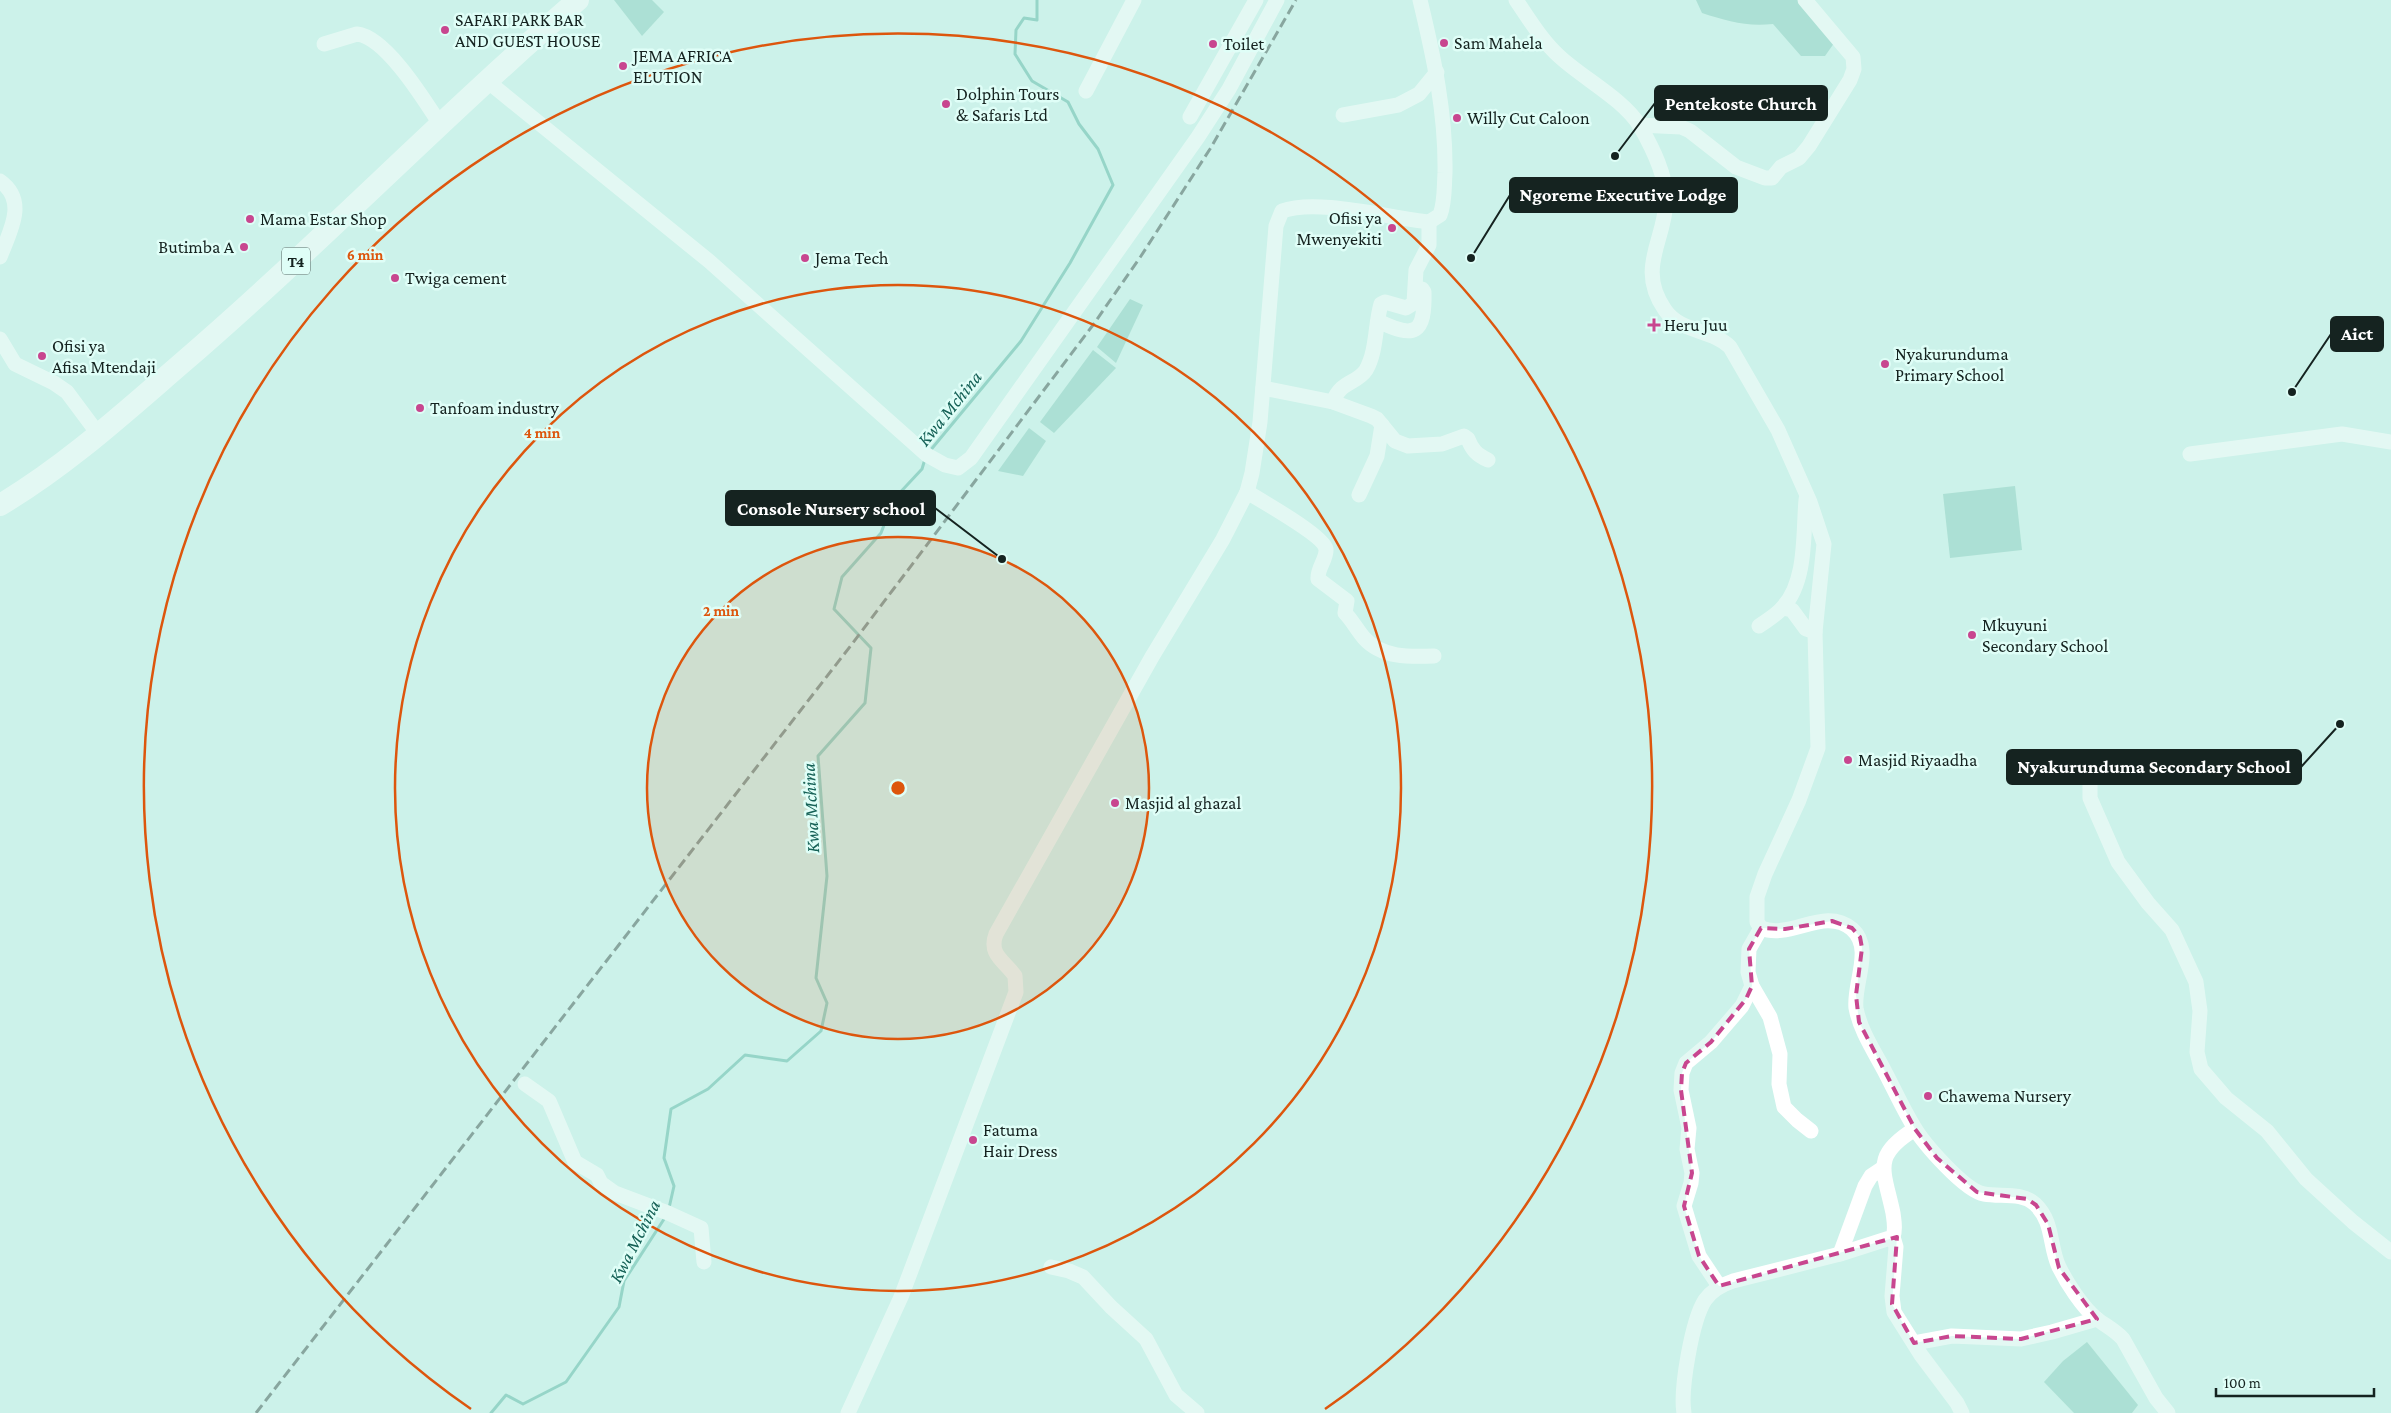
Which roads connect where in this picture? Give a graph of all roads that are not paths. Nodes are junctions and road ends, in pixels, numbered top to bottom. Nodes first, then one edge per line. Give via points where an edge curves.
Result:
1 (578, 0) edge
2 (1134, 0) edge
3 (1256, 0) edge
4 (1277, 0) edge
5 (1420, 0) edge
6 (1516, 0) edge
7 (1805, 0) edge
8 (324, 44) dead end
9 (1437, 72) junction
10 (486, 80) junction
11 (1086, 91) dead end
12 (1343, 115) dead end
13 (1190, 116) dead end
14 (440, 124) junction
15 (1639, 125) junction
16 (0, 181) edge
17 (1429, 222) junction
18 (0, 257) edge
19 (1418, 266) junction
20 (1378, 321) junction
21 (0, 339) edge
22 (0, 357) edge
23 (15, 364) junction
24 (1263, 388) junction
25 (1333, 402) junction
26 (1382, 425) junction
27 (99, 434) junction
28 (2391, 442) edge
29 (2190, 454) dead end
30 (1488, 460) dead end
31 (1246, 492) junction
32 (1359, 495) dead end
33 (1807, 496) junction
34 (0, 505) edge
35 (1783, 608) junction
36 (1759, 626) dead end
37 (1815, 632) junction
38 (1434, 656) dead end
39 (2090, 784) dead end
40 (1761, 928) junction
41 (1752, 986) junction
42 (525, 1084) dead end
43 (1915, 1129) junction
44 (1811, 1131) dead end
45 (1883, 1168) junction
46 (1893, 1237) junction
47 (2391, 1252) edge
48 (1840, 1254) junction
49 (704, 1262) dead end
50 (1051, 1267) dead end
51 (1719, 1286) junction
52 (2096, 1319) junction
53 (1914, 1343) junction
54 (848, 1413) edge
55 (1197, 1413) edge
56 (1684, 1413) edge
57 (1962, 1413) edge
58 (2168, 1413) edge

1 - 10 highway, T4
2 - 11 street
3 - 13 street
4 - 10 street via 1229,89 1198,137 971,458 958,468 927,455 709,261
5 - 9 street
6 - 15 street via 1556,53 1614,100
7 - 15 street via 1853,57 1854,69 1809,146 1772,178 1736,168 1681,127
8 - 14 street via 358,34 375,43 406,74
9 - 12 street via 1419,94 1398,105
9 - 17 street via 1446,140 1444,196 1440,215
10 - 14 highway, T4
14 - 27 highway, T4 via 270,286
15 - 33 street via 1666,191 1652,267 1658,295 1665,310 1679,323 1721,339 1730,347 1778,430
16 - 18 street via 11,190 15,203
17 - 19 street via 1429,245
17 - 24 street via 1336,209 1292,207 1282,211 1276,226
19 - 20 street via 1413,306 1406,308 1385,302 1381,304
19 - 20 street via 1424,302 1417,329 1404,332
20 - 25 street via 1365,372 1340,389
21 - 23 street
22 - 23 street
23 - 27 street via 60,387
24 - 25 street
24 - 31 street via 1256,452
25 - 26 street via 1372,416
26 - 30 street via 1395,441 1408,446 1442,444 1464,436 1470,447
26 - 32 street via 1375,461
27 - 34 highway, T4
28 - 29 street via 2342,434
31 - 38 street via 1323,542 1326,550 1318,578 1347,601 1344,613 1370,644 1399,656
31 - 54 street via 1223,539 1148,662 996,934 996,957 1015,976 1016,992 901,1297
33 - 35 street via 1798,578
33 - 37 street via 1824,544
35 - 36 street
35 - 37 street via 1792,610 1806,629
37 - 40 street via 1818,748 1757,897 1757,922
39 - 47 street via 2090,798 2118,862 2172,930 2196,982 2200,1010 2197,1052 2201,1069 2226,1098 2267,1131 2306,1179
40 - 41 street via 1749,949 1748,972
40 - 43 street via 1785,929 1818,920 1832,921 1852,928 1860,937 1862,948 1856,994 1859,1022
41 - 44 street via 1770,1017 1780,1054 1779,1084 1784,1107
41 - 51 street via 1742,1006 1711,1042 1686,1063 1682,1073 1681,1090 1689,1128 1687,1149 1692,1173 1684,1206 1699,1256
42 - 49 street via 549,1101 575,1162 597,1175 601,1183 615,1193 701,1228
43 - 45 street via 1896,1140 1886,1153
43 - 52 street via 1937,1158 1977,1192 2027,1199 2036,1205 2048,1224 2060,1268
45 - 46 street via 1894,1219
45 - 48 street via 1871,1176 1865,1186
46 - 48 street
46 - 53 street via 1896,1247 1892,1304 1900,1324
48 - 51 street
50 - 55 street via 1083,1277 1146,1339 1176,1395
51 - 56 street via 1703,1304 1693,1330
52 - 53 street via 2021,1339 1952,1336
52 - 58 street via 2117,1332
53 - 57 street

